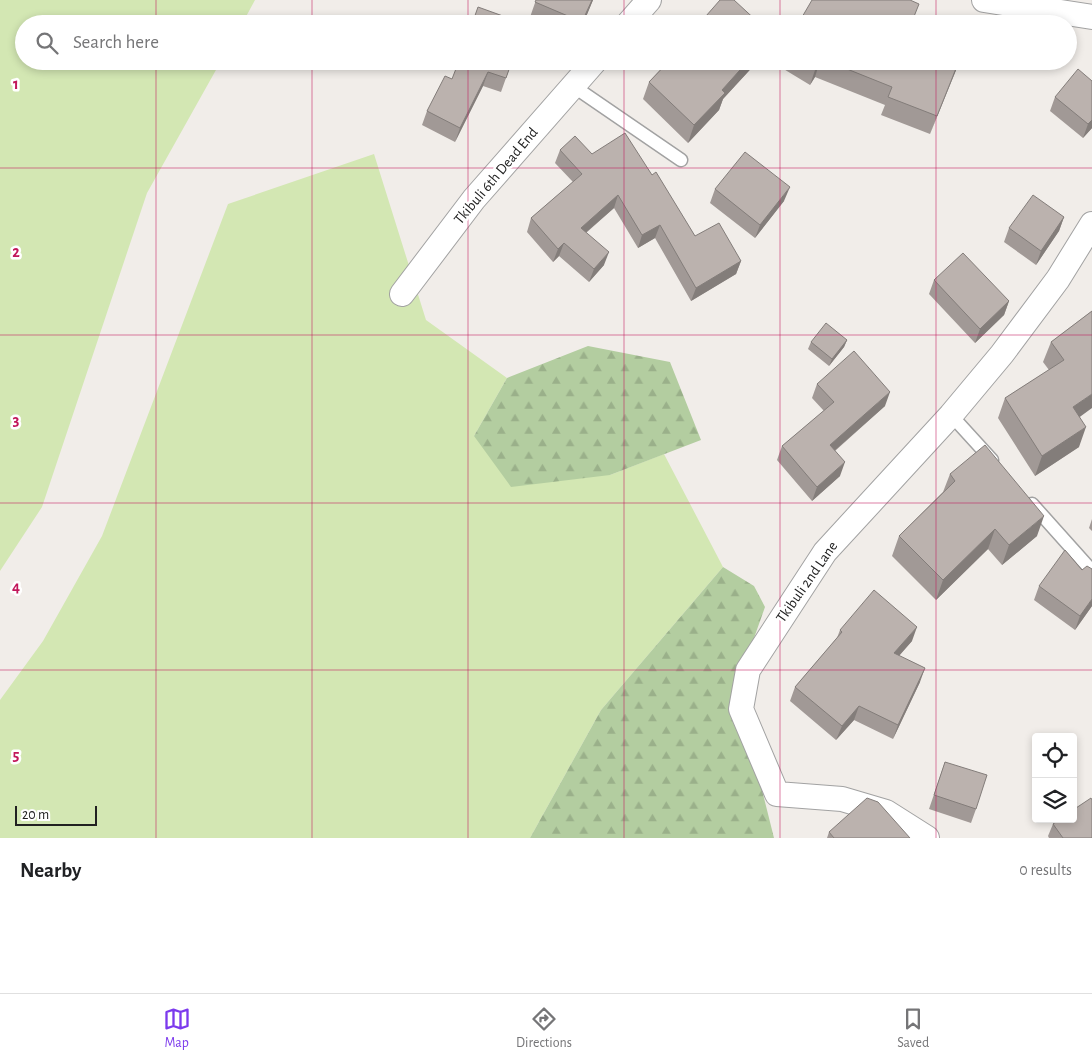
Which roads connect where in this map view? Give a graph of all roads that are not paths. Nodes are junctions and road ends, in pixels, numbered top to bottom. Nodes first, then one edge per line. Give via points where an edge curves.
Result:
1 (649, 0) edge
2 (984, 0) edge
3 (636, 15) edge
4 (1092, 17) edge
5 (587, 70) edge
6 (573, 86) junction
7 (681, 160) dead end
8 (1092, 224) edge
9 (402, 294) dead end
10 (951, 415) junction
11 (998, 467) edge
12 (1025, 496) edge
13 (1092, 571) edge
14 (928, 838) edge

1 - 3 street
2 - 4 street
5 - 6 street, Tkibuli 6th Dead End
6 - 7 lane
6 - 9 street, Tkibuli 6th Dead End via 474,199
8 - 10 street, Tkibuli 2nd Lane via 1058,279
10 - 11 lane
10 - 14 street, Tkibuli 2nd Lane via 824,552 748,670 741,709 777,794 842,799 886,812
12 - 13 lane

